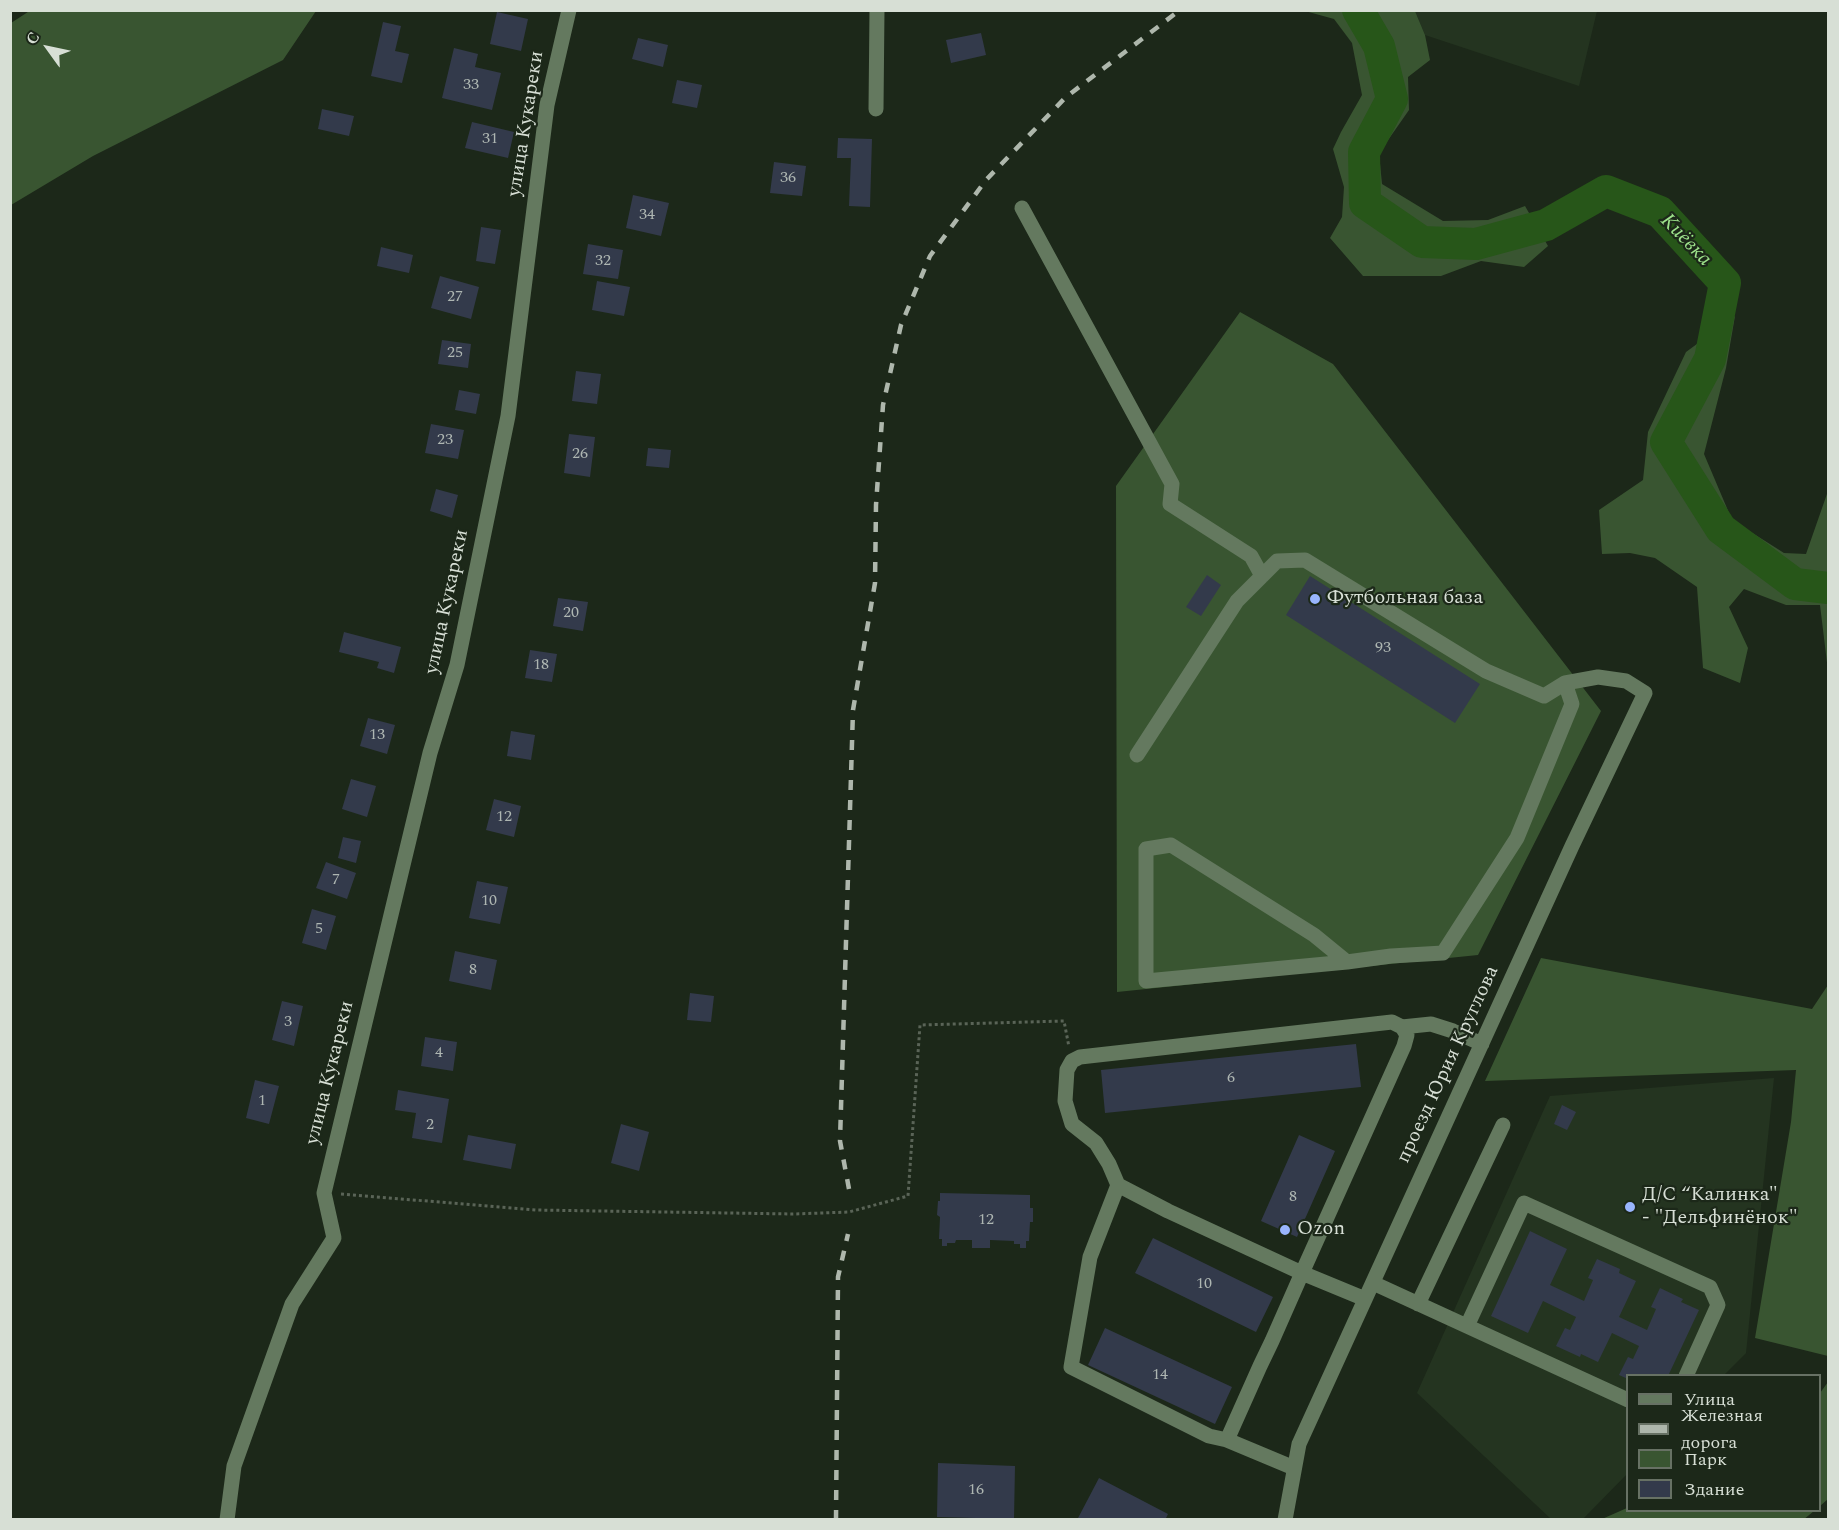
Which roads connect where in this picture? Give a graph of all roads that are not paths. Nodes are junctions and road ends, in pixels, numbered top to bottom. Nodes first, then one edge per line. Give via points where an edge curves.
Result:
1 (569, 10) edge
2 (878, 10) edge
3 (876, 109) dead end
4 (1022, 208) dead end
5 (1262, 576) junction
6 (1565, 683) junction
7 (1137, 755) dead end
8 (1347, 962) junction
9 (1402, 1027) junction
10 (1482, 1044) junction
11 (1503, 1125) dead end
12 (1118, 1185) junction
13 (1302, 1273) junction
14 (1372, 1283) junction
15 (1365, 1299) junction
16 (1418, 1304) junction
17 (1467, 1326) junction
18 (1687, 1374) edge
19 (1626, 1399) edge
20 (1227, 1440) junction
21 (1294, 1468) junction
22 (227, 1520) edge
23 (1285, 1520) edge

1 - 22 street, улица Кукареки via 547,105 508,416 458,665 430,753 324,1193 334,1238 292,1304 234,1466
2 - 3 street
4 - 5 street via 1172,484 1170,504 1251,556
5 - 6 street via 1277,561 1305,560 1486,671 1544,696
5 - 7 street via 1237,601
6 - 8 street via 1572,704 1517,838 1443,953
6 - 10 street, проезд Юрия Круглова via 1598,677 1626,681 1646,693
8 - 8 street via 1146,981 1146,849 1171,845 1314,935
9 - 10 street via 1431,1024
9 - 12 street via 1392,1022 1080,1057 1072,1061 1067,1070 1065,1101 1072,1124 1096,1143
9 - 13 street via 1407,1035 1404,1046
10 - 14 street, проезд Юрия Круглова
11 - 16 street
12 - 13 street
12 - 20 street via 1090,1257 1071,1367 1209,1436
13 - 15 street
13 - 20 street
14 - 15 street, проезд Юрия Круглова
14 - 16 street
15 - 21 street, проезд Юрия Круглова via 1299,1444
16 - 17 street
17 - 18 street via 1524,1203 1710,1287 1718,1305
17 - 19 street
20 - 21 street
21 - 23 street, проезд Юрия Круглова

